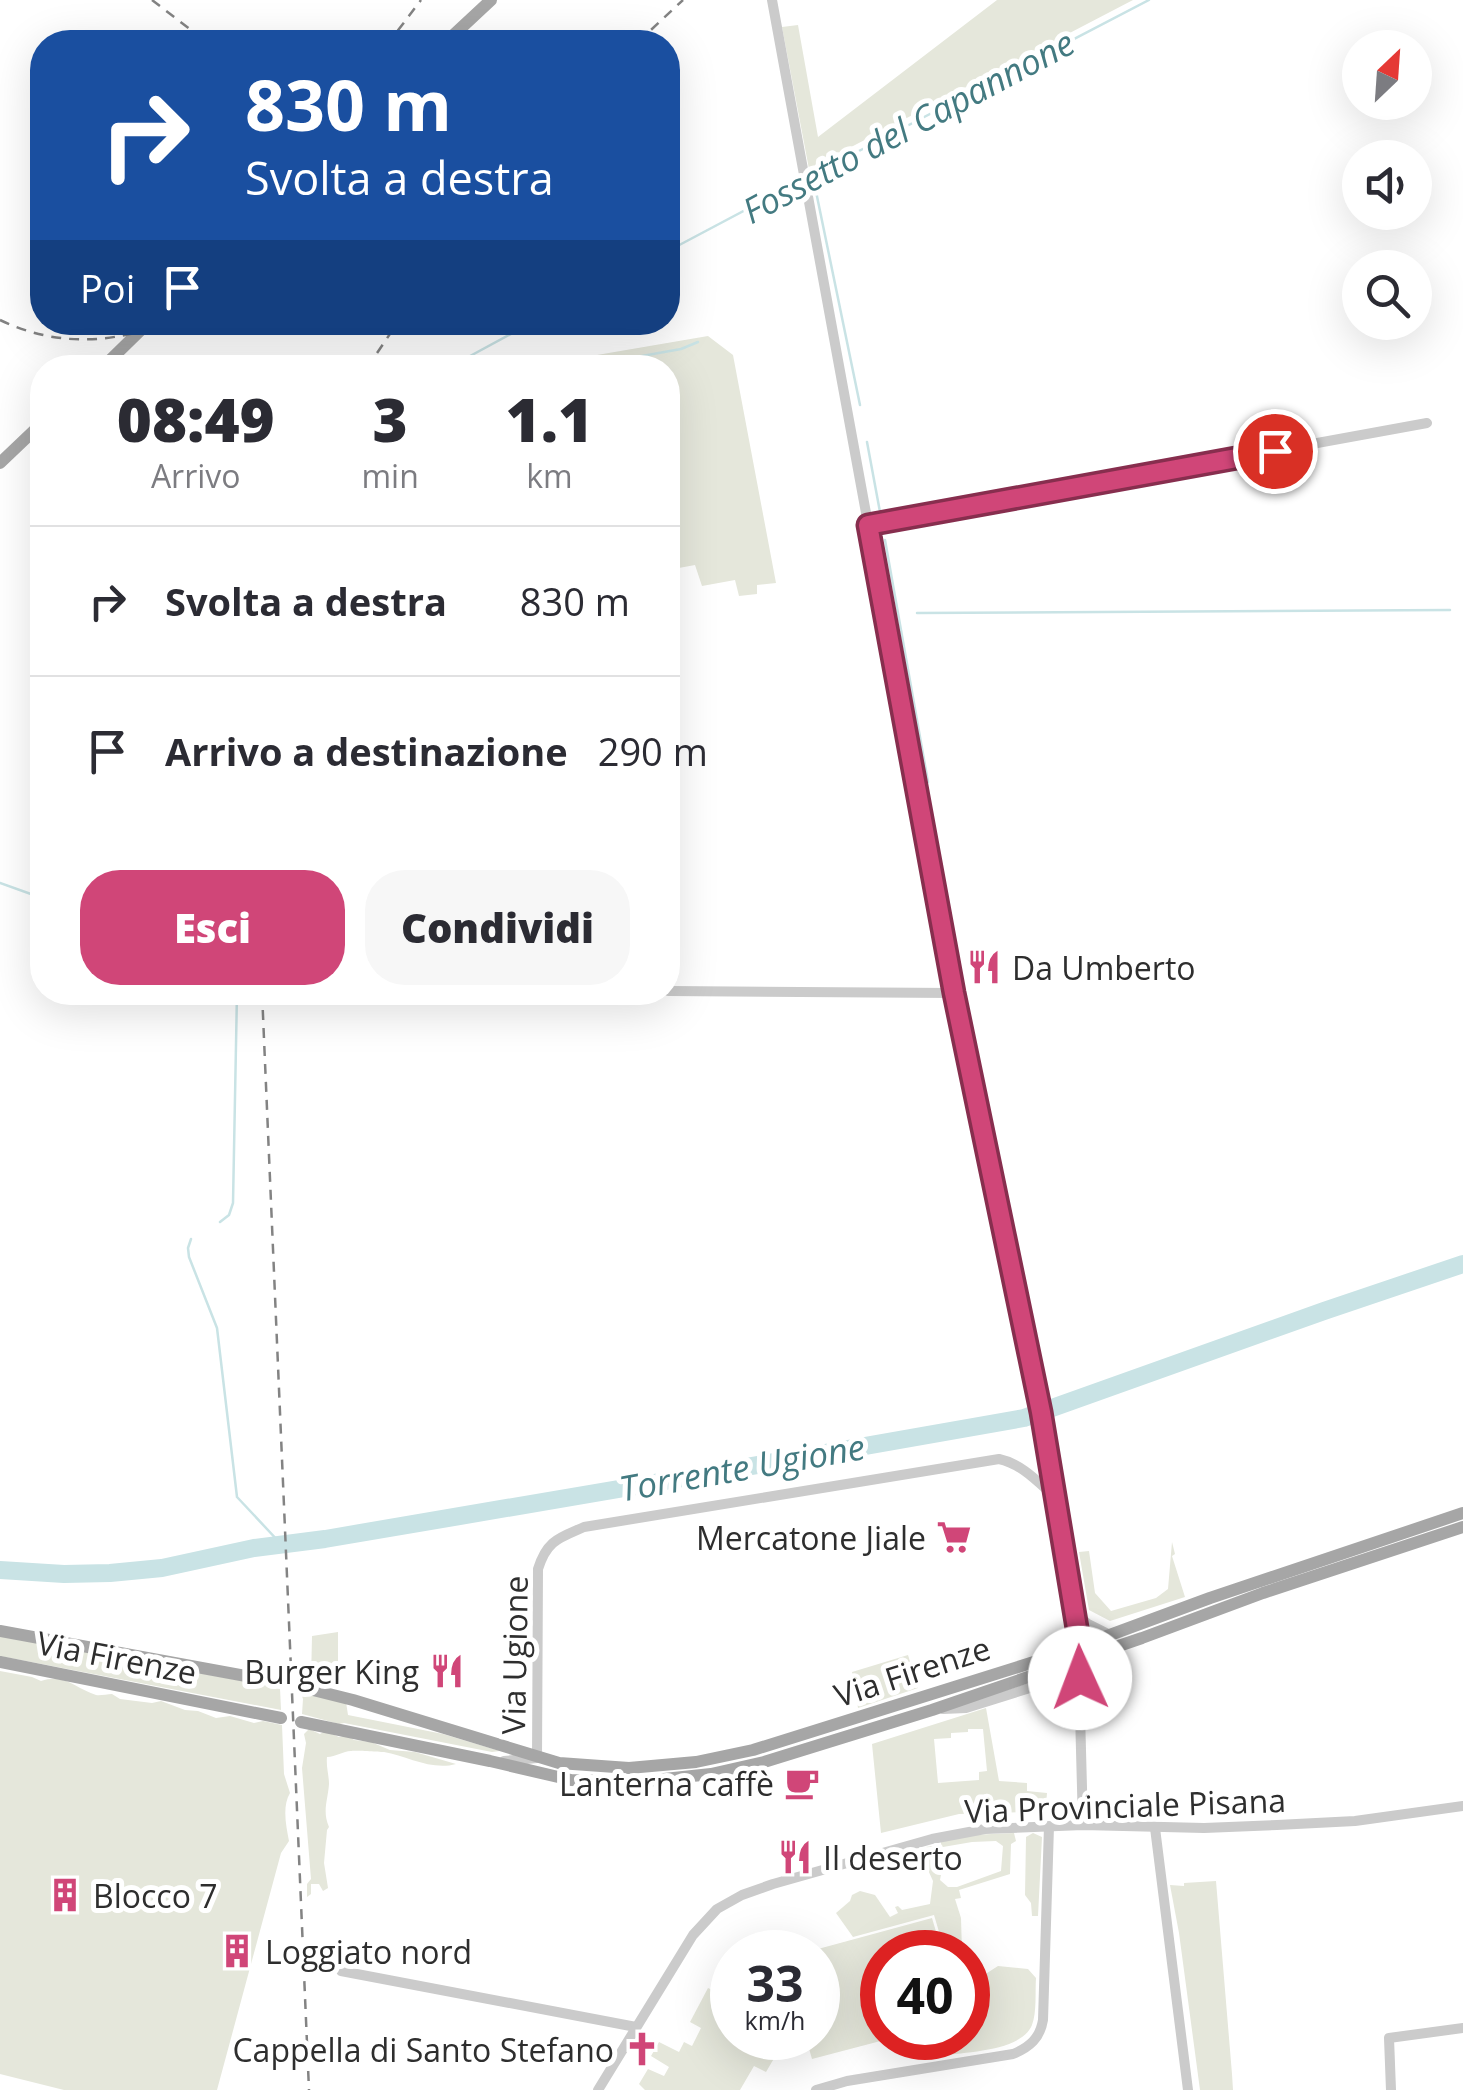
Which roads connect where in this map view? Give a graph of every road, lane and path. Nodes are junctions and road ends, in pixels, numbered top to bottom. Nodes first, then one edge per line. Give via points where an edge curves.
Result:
1 (491, 0) edge
2 (772, 0) edge
3 (459, 30) edge
4 (136, 335) edge
5 (115, 355) edge
6 (1428, 423) dead end
7 (30, 434) edge
8 (0, 463) edge
9 (868, 525) junction
10 (680, 991) edge
11 (954, 993) junction
12 (1055, 1498) junction
13 (1463, 1513) edge
14 (1463, 1527) edge
15 (1076, 1613) junction
16 (0, 1631) edge
17 (1111, 1635) junction
18 (1081, 1652) junction
19 (0, 1662) edge
20 (279, 1682) dead end
21 (301, 1687) dead end
22 (932, 1710) junction
23 (1080, 1713) junction
24 (282, 1718) dead end
25 (301, 1722) dead end
26 (537, 1758) junction
27 (490, 1761) junction
28 (1463, 1806) edge
29 (1083, 1825) junction
30 (1049, 1826) junction
31 (1155, 1828) junction
32 (341, 1972) dead end
33 (636, 2027) junction
34 (1463, 2028) edge
35 (598, 2090) edge
36 (816, 2090) edge
37 (1188, 2090) edge
38 (1391, 2090) edge

1 - 3 main road
2 - 9 street
4 - 5 main road
6 - 9 street
7 - 8 main road
9 - 11 street
10 - 11 street
11 - 12 street
12 - 15 street
12 - 26 street, Via Ugione via 1020,1467 999,1459 584,1527 557,1539 538,1568
13 - 17 main road, Via Firenze
14 - 18 main road, Via Firenze
15 - 17 street
15 - 18 street
16 - 20 main road, Via Firenze
17 - 18 main road, Via Firenze
18 - 22 main road, Via Firenze
18 - 23 street
18 - 26 main road, Via Firenze via 716,1759 629,1768
19 - 24 main road, Via Firenze
21 - 26 main road, Via Firenze
22 - 23 street, Via Firenze via 966,1708 1049,1682 1067,1689
22 - 27 main road, Via Firenze via 764,1762 686,1778 571,1780
23 - 29 street
25 - 27 main road, Via Firenze
26 - 27 street, Via Firenze
28 - 31 street, Via Provinciale Pisana via 1355,1821
29 - 30 street, Via Provinciale Pisana
29 - 31 street, Via Provinciale Pisana
30 - 33 street, Via Provinciale Pisana via 932,1838 742,1895 693,1935
30 - 36 street via 1043,2020 1036,2039 1013,2054
31 - 37 street
32 - 33 street
33 - 35 street, Via Provinciale Pisana
34 - 38 street via 1389,2038

